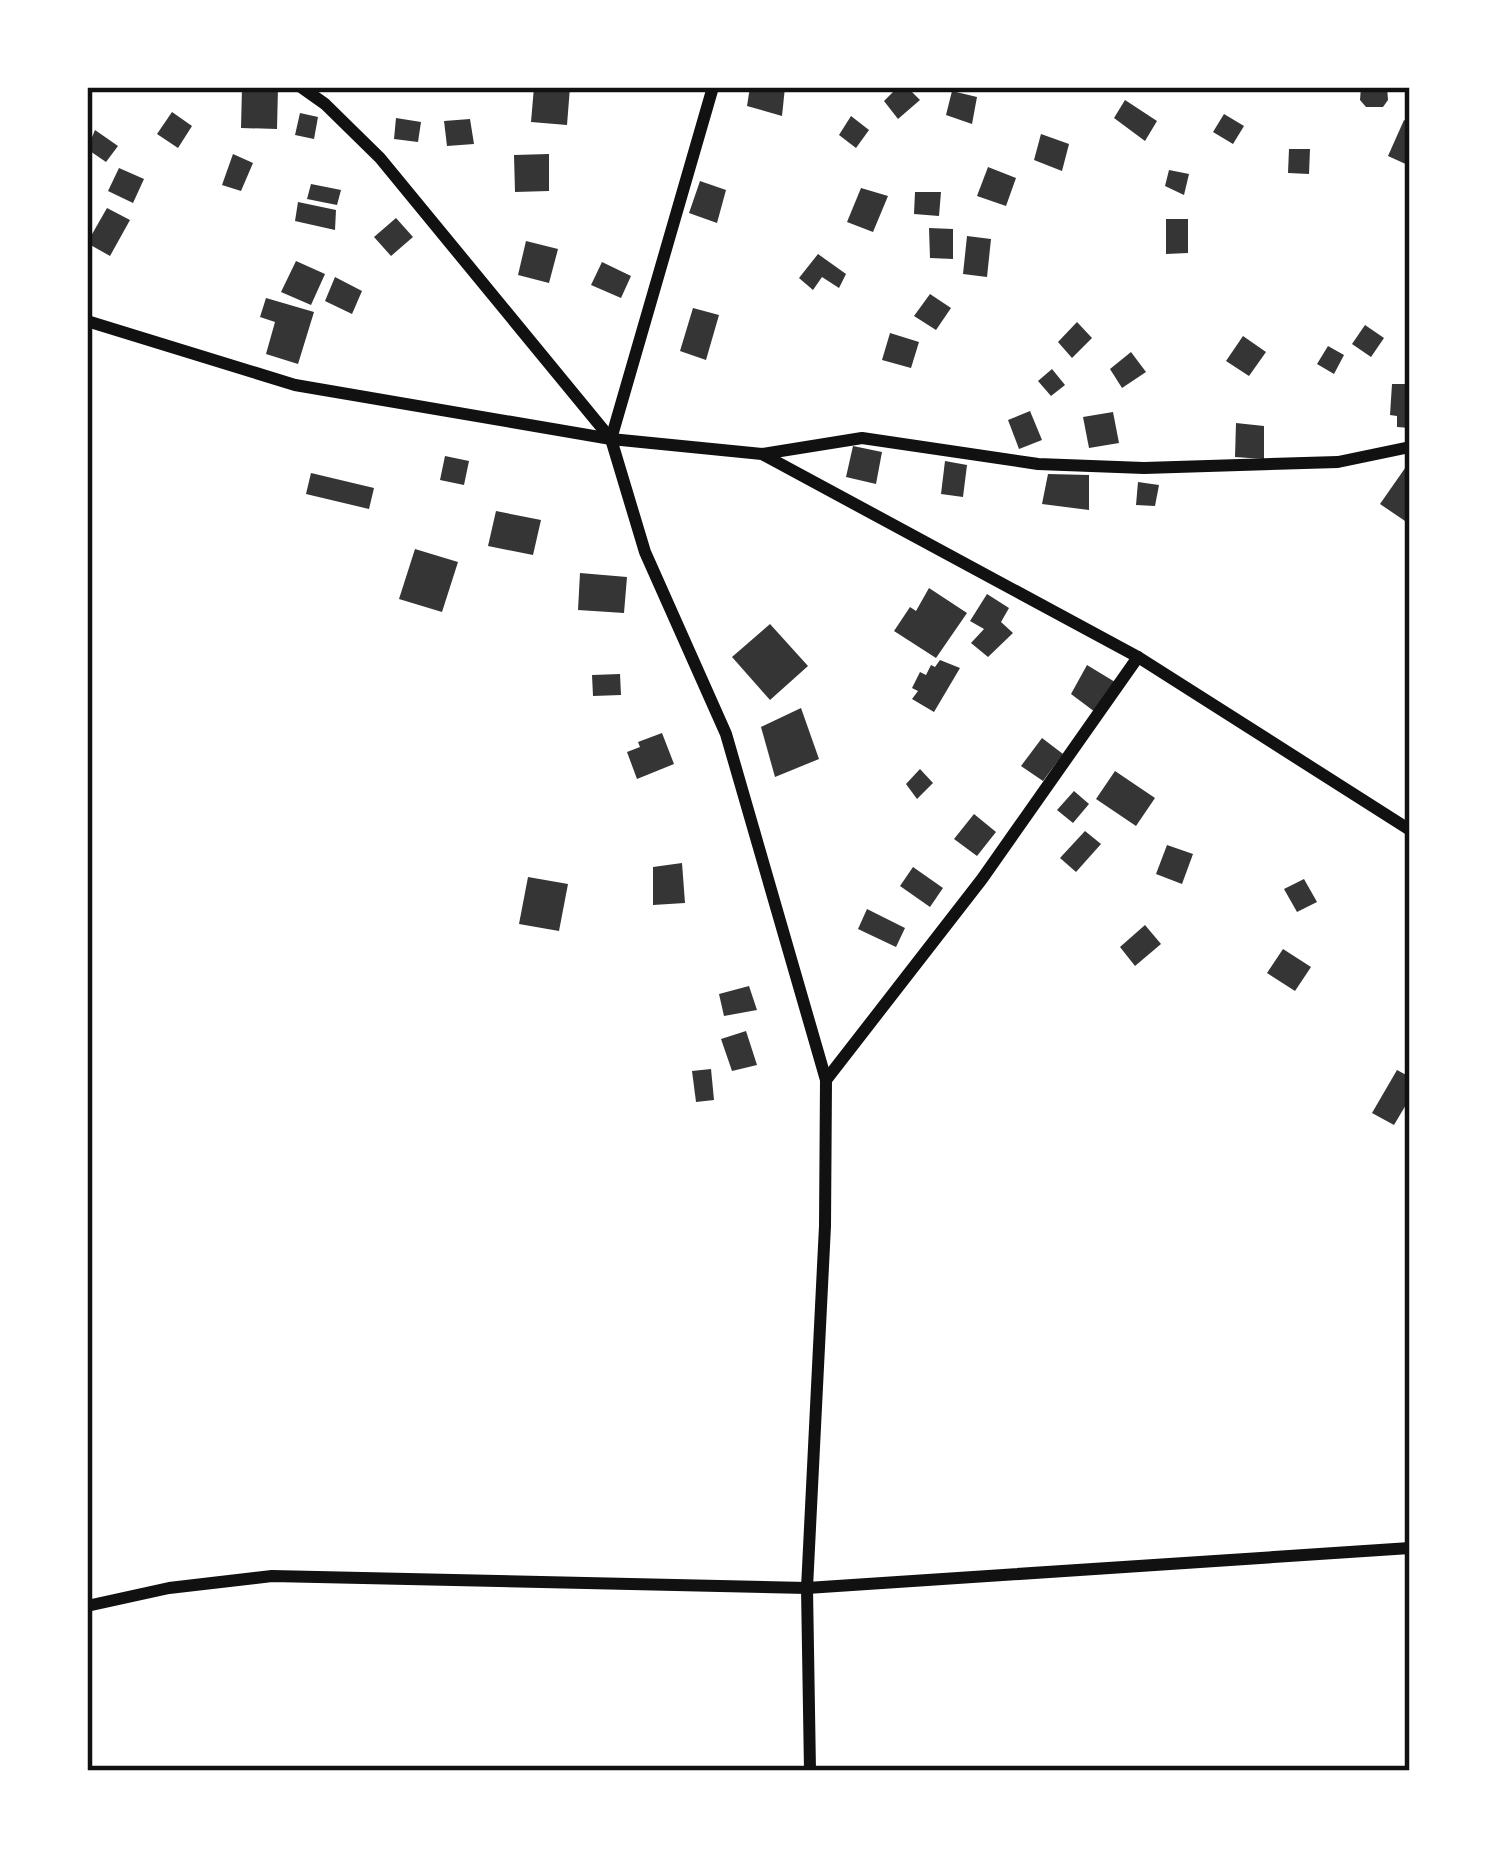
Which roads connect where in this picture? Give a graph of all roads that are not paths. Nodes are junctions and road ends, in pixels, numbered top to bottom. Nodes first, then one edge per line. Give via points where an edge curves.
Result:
1 (301, 87) edge
2 (713, 87) edge
3 (87, 321) edge
4 (611, 439) junction
5 (1410, 447) edge
6 (762, 454) junction
7 (1138, 657) junction
8 (1410, 830) edge
9 (826, 1080) junction
10 (1410, 1548) edge
11 (807, 1588) junction
12 (87, 1606) edge
13 (810, 1771) edge

1 - 4 street via 380,158
2 - 4 street
3 - 4 street via 295,385
4 - 6 street
4 - 9 street via 645,552 726,734
5 - 6 street via 1338,462 1144,468 1038,464 862,438
6 - 7 street
7 - 8 street
7 - 9 street
9 - 11 street
10 - 11 street
11 - 12 street via 272,1576
11 - 13 street

